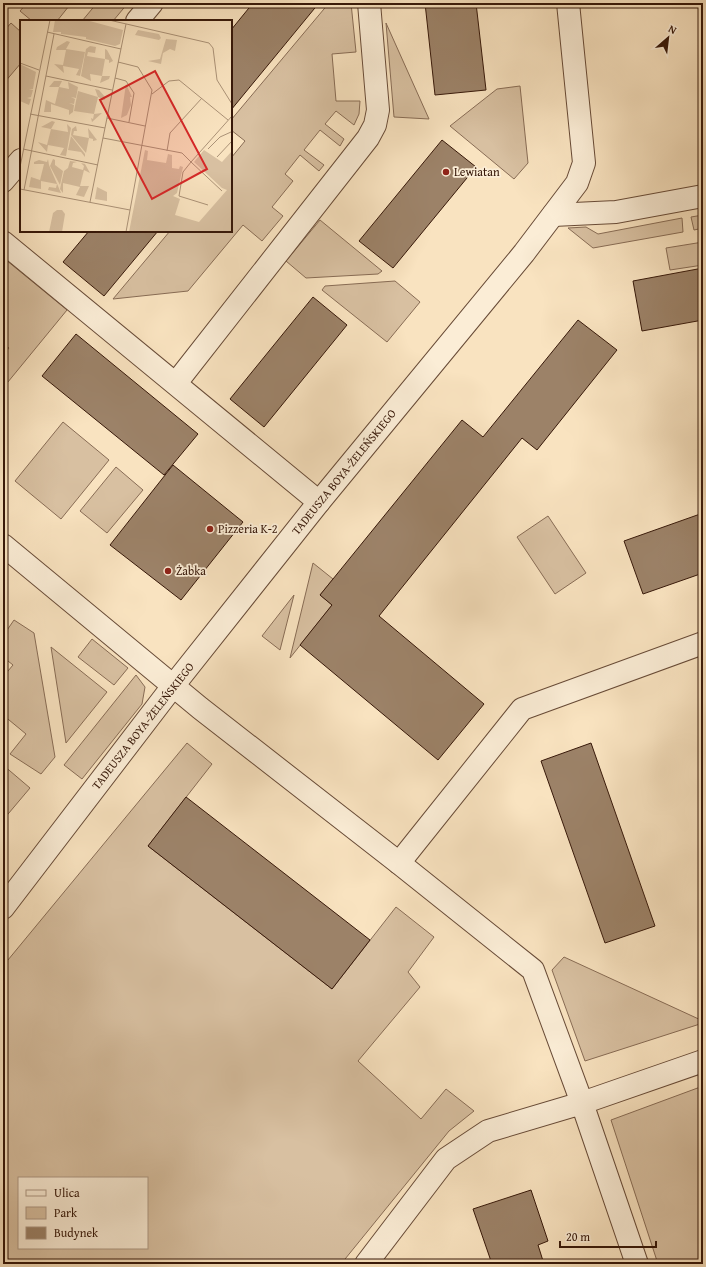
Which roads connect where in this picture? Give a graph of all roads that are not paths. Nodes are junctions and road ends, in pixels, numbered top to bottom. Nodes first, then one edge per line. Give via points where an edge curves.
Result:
1 (152, 3) edge
2 (369, 3) edge
3 (568, 3) edge
4 (138, 20) edge
5 (20, 161) edge
6 (3, 181) edge
7 (703, 196) edge
8 (553, 215) junction
9 (3, 242) edge
10 (176, 383) junction
11 (319, 502) junction
12 (3, 545) edge
13 (703, 643) edge
14 (173, 686) junction
15 (399, 863) junction
16 (3, 908) edge
17 (703, 1061) edge
18 (582, 1102) junction
19 (366, 1264) edge
20 (637, 1264) edge

1 - 4 street
2 - 10 street via 378,110 375,125 368,138
3 - 8 street, TADEUSZA BOYA-ŻELEŃSKIEGO via 584,163 577,183
5 - 6 street
7 - 8 street via 616,212
8 - 11 street, TADEUSZA BOYA-ŻELEŃSKIEGO
9 - 10 street
10 - 11 street
11 - 14 street, TADEUSZA BOYA-ŻELEŃSKIEGO
12 - 14 street
13 - 15 street via 522,709
14 - 15 street
14 - 16 street, TADEUSZA BOYA-ŻELEŃSKIEGO
15 - 18 street via 533,970
17 - 18 street
18 - 19 street via 488,1131 446,1159
18 - 20 street

